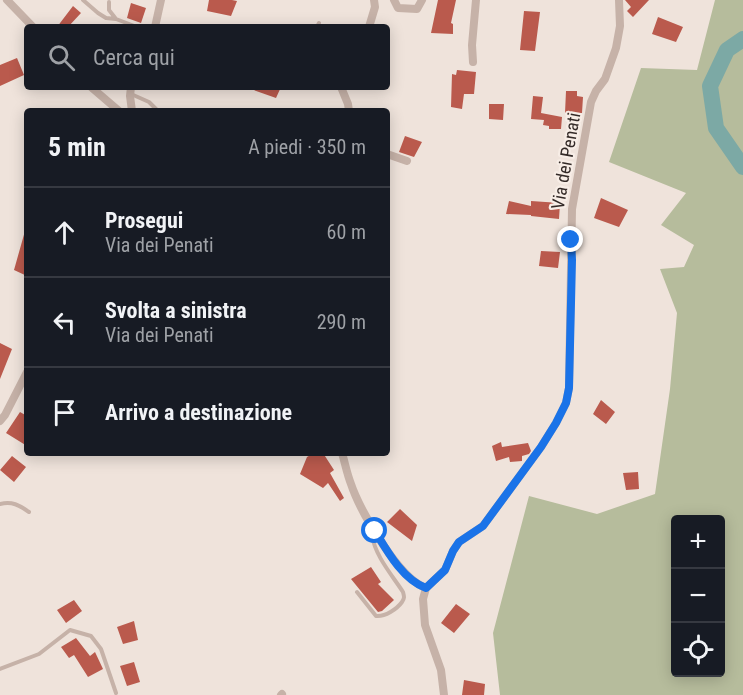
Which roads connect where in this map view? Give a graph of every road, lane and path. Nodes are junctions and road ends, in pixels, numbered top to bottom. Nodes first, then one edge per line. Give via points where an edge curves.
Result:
1 (7, 0) edge
2 (83, 0) edge
3 (161, 0) edge
4 (374, 0) edge
5 (394, 0) edge
6 (422, 0) edge
7 (476, 0) edge
8 (619, 0) edge
9 (109, 2) dead end
10 (116, 19) junction
11 (30, 24) edge
12 (130, 24) edge
13 (156, 24) edge
14 (370, 24) edge
15 (473, 62) dead end
16 (94, 90) edge
17 (131, 90) edge
18 (342, 90) edge
19 (116, 108) edge
20 (132, 108) edge
21 (155, 108) edge
22 (349, 108) edge
23 (390, 155) edge
24 (407, 161) dead end
25 (24, 378) edge
26 (0, 422) edge
27 (343, 456) edge
28 (0, 504) edge
29 (29, 512) dead end
30 (375, 531) junction
31 (426, 588) junction
32 (357, 592) dead end
33 (0, 669) edge
34 (116, 693) dead end
35 (444, 695) edge

1 - 11 street
2 - 10 lane via 106,18
3 - 13 street
4 - 14 street
5 - 6 street via 398,8 404,9 417,9
7 - 15 street
8 - 31 street, Via dei Penati via 616,48 605,79 591,102 572,209 566,403 541,447 483,526 459,542 445,570
9 - 10 lane via 109,10
10 - 12 lane
16 - 19 street
17 - 20 street
17 - 21 lane
18 - 22 street
23 - 24 street
25 - 26 street
27 - 30 street via 350,483
28 - 29 lane via 16,503
30 - 31 street via 399,567
30 - 32 lane via 372,535 377,550 403,592 403,602 387,615 376,616
31 - 35 street via 425,625 441,670
33 - 34 lane via 39,654 70,630 91,636 101,649

